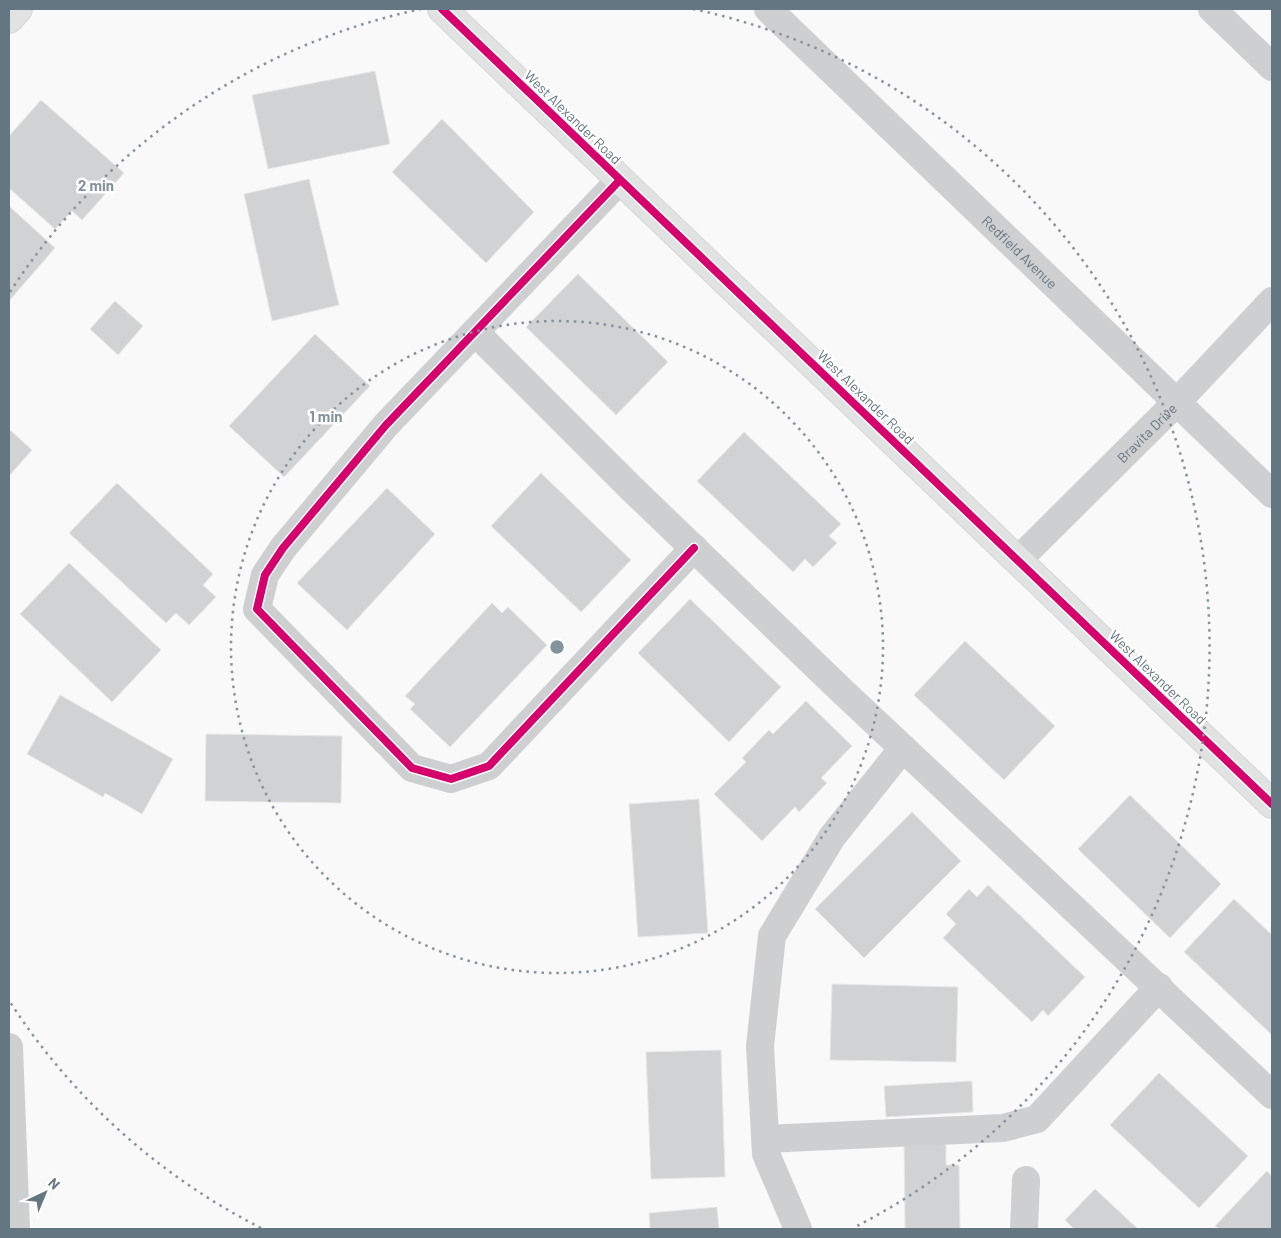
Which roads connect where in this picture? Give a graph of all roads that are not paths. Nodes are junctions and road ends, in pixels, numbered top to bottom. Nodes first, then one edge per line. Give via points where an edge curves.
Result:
1 (18, 9) edge
2 (442, 9) edge
3 (768, 9) edge
4 (1212, 9) edge
5 (9, 20) edge
6 (1272, 67) edge
7 (620, 180) junction
8 (1272, 301) edge
9 (475, 332) junction
10 (1177, 402) junction
11 (1272, 494) edge
12 (694, 548) junction
13 (1018, 560) junction
14 (903, 748) junction
15 (1272, 804) edge
16 (1159, 987) junction
17 (9, 1047) edge
18 (1272, 1095) edge
19 (766, 1139) junction
20 (11, 1159) edge
21 (1026, 1180) dead end
22 (16, 1229) edge
23 (798, 1229) edge
24 (1024, 1229) edge

1 - 5 main road
2 - 7 main road, West Alexander Road
3 - 10 street, Redfield Avenue
4 - 6 street
7 - 9 street
7 - 13 main road, West Alexander Road
8 - 10 street, Bravita Drive
9 - 12 street
9 - 12 street via 386,425 283,548 265,575 257,608 412,768 451,778 489,766
10 - 11 street, Redfield Avenue
10 - 13 street, Bravita Drive
12 - 14 street
13 - 15 main road, West Alexander Road
14 - 16 street
14 - 19 street via 832,837 772,936 760,1046
16 - 18 street
16 - 19 street via 1037,1119 1003,1128
17 - 20 street
19 - 23 street via 766,1154
20 - 22 street
21 - 24 street

